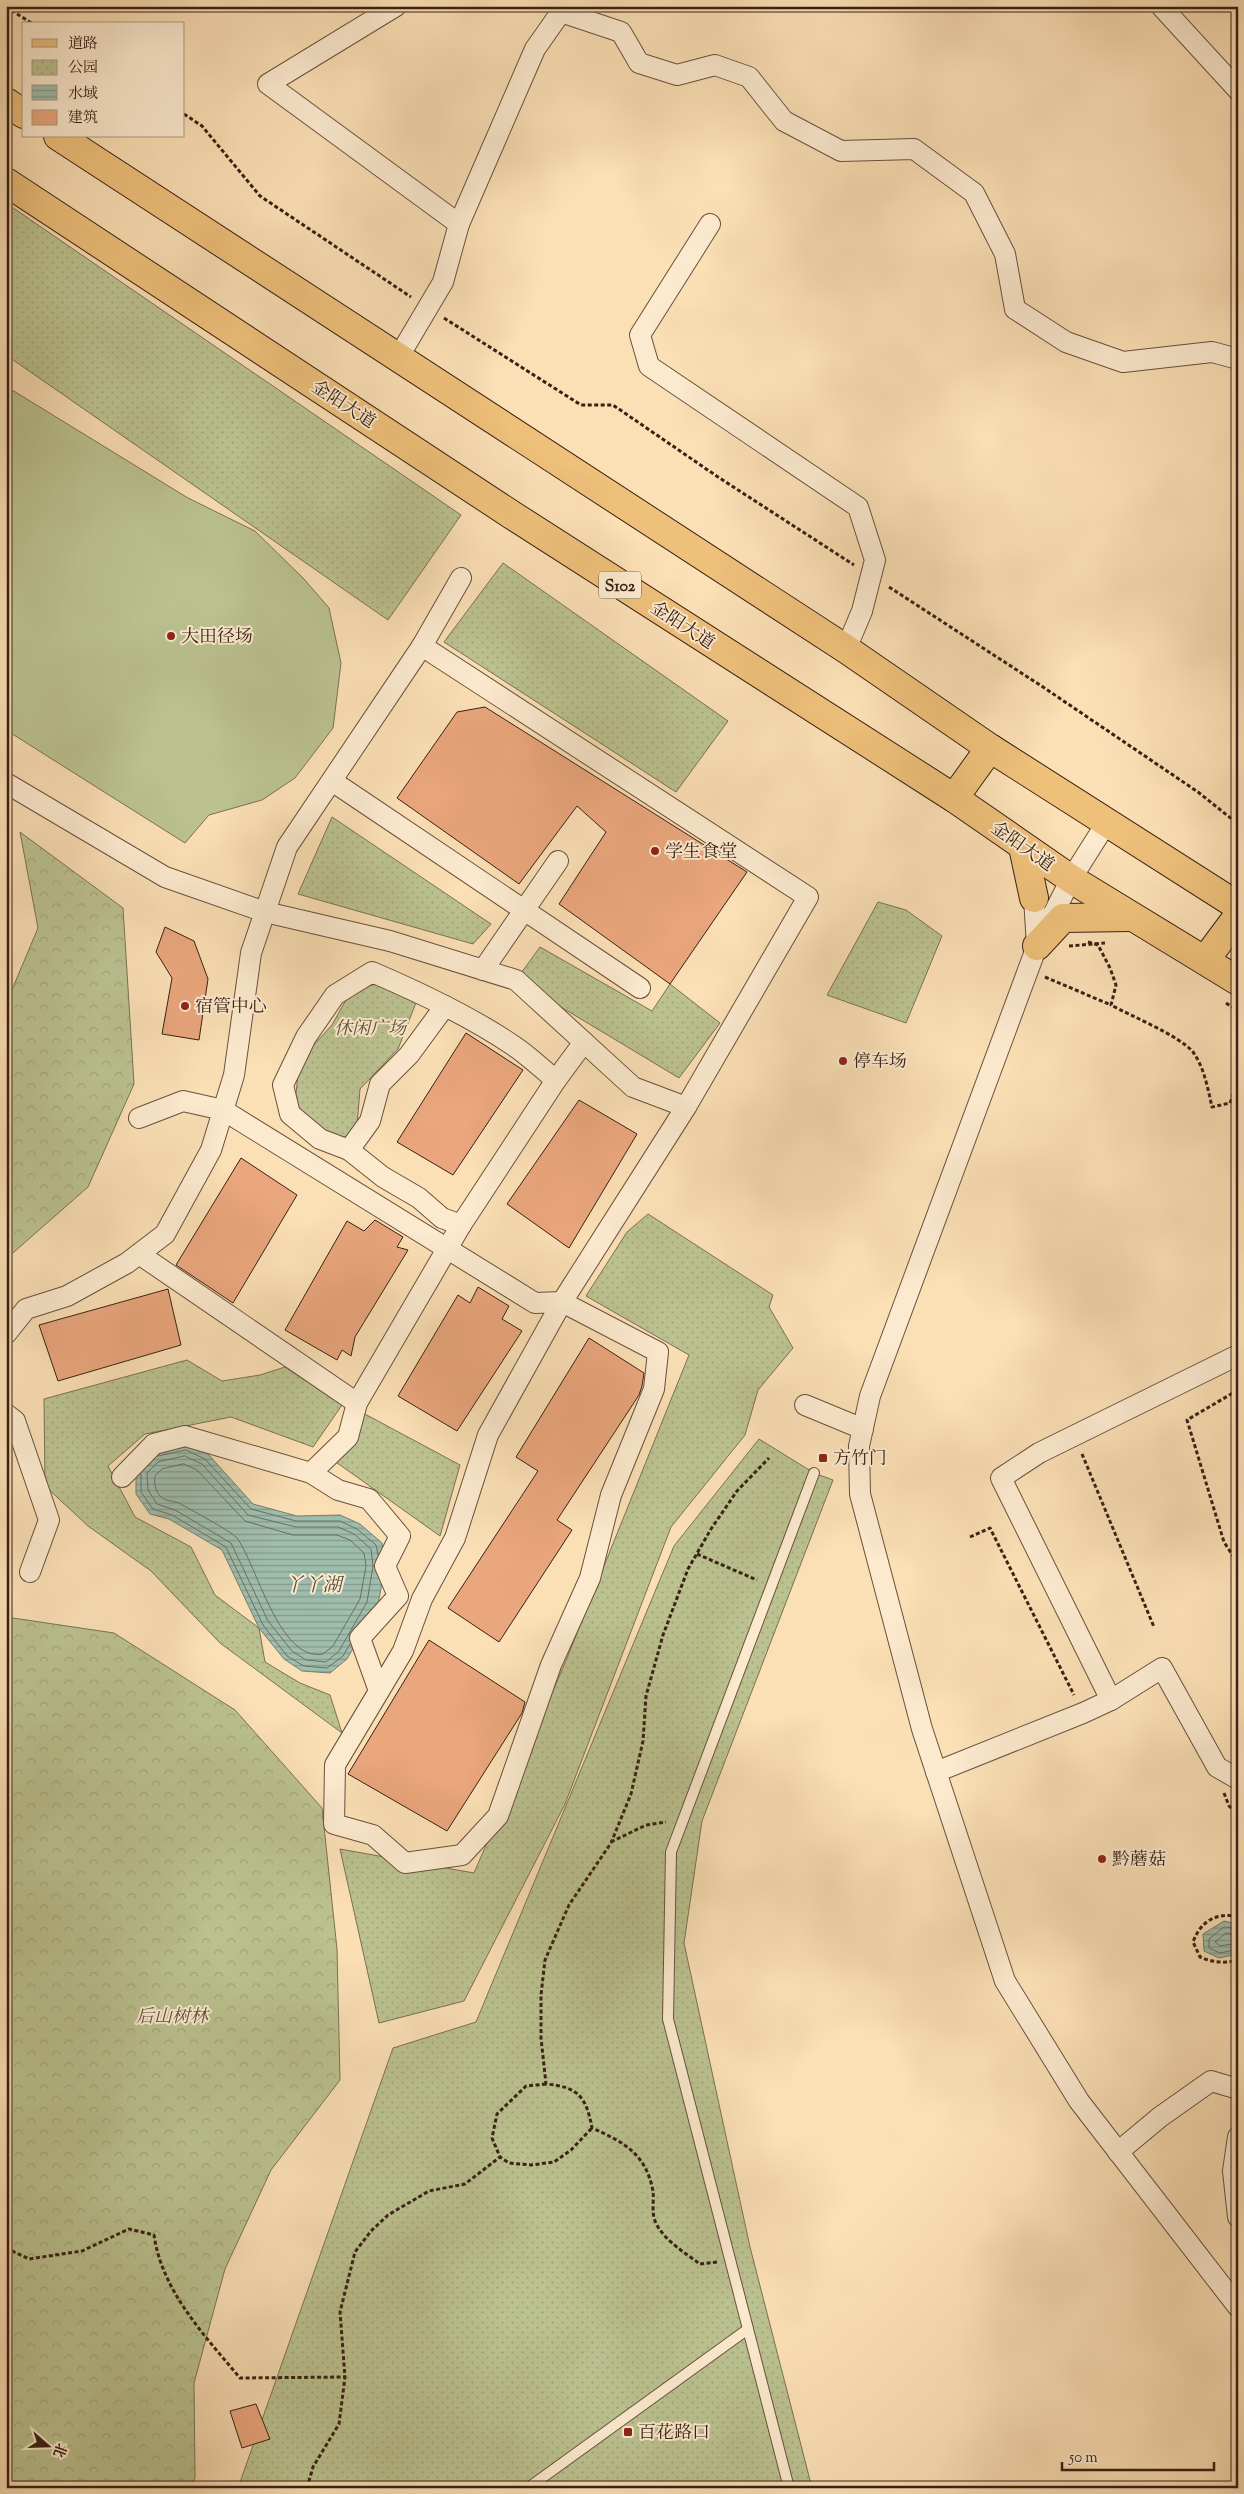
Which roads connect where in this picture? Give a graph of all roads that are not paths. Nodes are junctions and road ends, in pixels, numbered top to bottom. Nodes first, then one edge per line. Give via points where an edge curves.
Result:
1 (396, 6) edge
2 (1161, 6) edge
3 (1238, 90) edge
4 (6, 102) edge
5 (22, 113) edge
6 (61, 138) edge
7 (6, 182) edge
8 (459, 224) junction
9 (710, 224) dead end
10 (398, 358) junction
11 (1238, 359) edge
12 (461, 578) dead end
13 (422, 646) junction
14 (846, 649) junction
15 (990, 748) junction
16 (332, 781) junction
17 (6, 784) edge
18 (954, 798) junction
19 (1107, 822) junction
20 (1023, 846) junction
21 (558, 861) dead end
22 (1071, 879) junction
23 (1034, 898) joint
24 (1238, 906) edge
25 (265, 912) junction
26 (1238, 916) edge
27 (1131, 917) junction
28 (1037, 946) junction
29 (1206, 960) junction
30 (483, 970) junction
31 (640, 988) dead end
32 (1230, 991) edge
33 (445, 1006) junction
34 (584, 1042) junction
35 (556, 1080) junction
36 (686, 1107) junction
37 (223, 1110) junction
38 (139, 1118) dead end
39 (349, 1150) junction
40 (462, 1225) junction
41 (448, 1248) junction
42 (139, 1254) junction
43 (562, 1302) junction
44 (6, 1334) edge
45 (1238, 1355) edge
46 (357, 1403) junction
47 (805, 1405) dead end
48 (6, 1414) edge
49 (863, 1429) junction
50 (311, 1473) junction
51 (814, 1473) dead end
52 (122, 1477) dead end
53 (30, 1572) dead end
54 (379, 1691) junction
55 (1111, 1700) junction
56 (936, 1772) junction
57 (1238, 1779) edge
58 (1238, 2089) edge
59 (1238, 2137) edge
60 (1118, 2152) junction
61 (1238, 2217) edge
62 (1238, 2307) edge
63 (748, 2329) junction
64 (528, 2488) edge
65 (789, 2488) edge

1 - 8 street via 268,84
2 - 3 street
4 - 5 main road
6 - 10 main road
7 - 18 main road, 金阳大道 / S102 via 512,516
8 - 10 street via 443,282
8 - 11 street via 535,48 561,12 621,32 639,63 677,75 715,65 749,77 784,121 841,151 914,149 974,193 1005,254 1015,309 1066,342 1123,362 1212,352
9 - 14 street via 640,335 649,366 858,507 875,560 862,610
10 - 14 main road
12 - 13 street
13 - 16 street
13 - 36 street via 808,897
14 - 15 main road
15 - 18 main road
15 - 19 main road
16 - 25 street via 287,847
16 - 31 street
17 - 25 street via 165,877
18 - 20 main road, 金阳大道 / S102
19 - 22 street
19 - 24 main road
20 - 22 main road, 金阳大道 / S102
20 - 23 main road
21 - 30 street
22 - 27 main road, 金阳大道 / S102
22 - 28 street
23 - 28 street
25 - 30 street via 390,941
25 - 37 street via 251,953 234,1074
26 - 29 main road
27 - 28 main road via 1063,918
27 - 29 main road, 金阳大道 / S102
28 - 49 street via 870,1396
29 - 32 main road, 金阳大道 / S102
30 - 34 street via 516,980
33 - 35 street via 515,1047
33 - 39 street via 409,1055 380,1084 370,1121
33 - 39 street via 372,972 335,995 306,1037 283,1085 290,1114 320,1139
34 - 35 street
34 - 36 street via 633,1087
35 - 40 street
36 - 43 street
37 - 38 street via 183,1101
37 - 41 street
37 - 42 street via 211,1150 165,1234
39 - 40 street via 383,1177 419,1198 442,1218
40 - 41 street
41 - 43 street via 535,1303
41 - 46 street
42 - 44 street via 67,1296 26,1309
42 - 46 street
43 - 54 street via 488,1435 455,1538 422,1599 404,1651
43 - 54 street via 658,1352 654,1389 611,1495 590,1578 551,1665 498,1816 462,1855 405,1863 373,1835 334,1824 335,1766
45 - 55 street via 1038,1453 1001,1478
46 - 50 street via 348,1437
47 - 49 street
48 - 53 street via 15,1421 49,1520
49 - 56 street via 859,1446 860,1494
50 - 52 street via 185,1436 154,1444
50 - 54 street via 338,1490 368,1499 400,1536 385,1566 398,1596 360,1638
51 - 63 lane via 671,1852 668,2019
55 - 56 street
55 - 57 street via 1162,1668 1217,1767
56 - 60 street via 1005,1981 1079,2101
58 - 60 street via 1211,2081
59 - 61 street via 1233,2171
60 - 62 street
63 - 64 lane
63 - 65 lane

